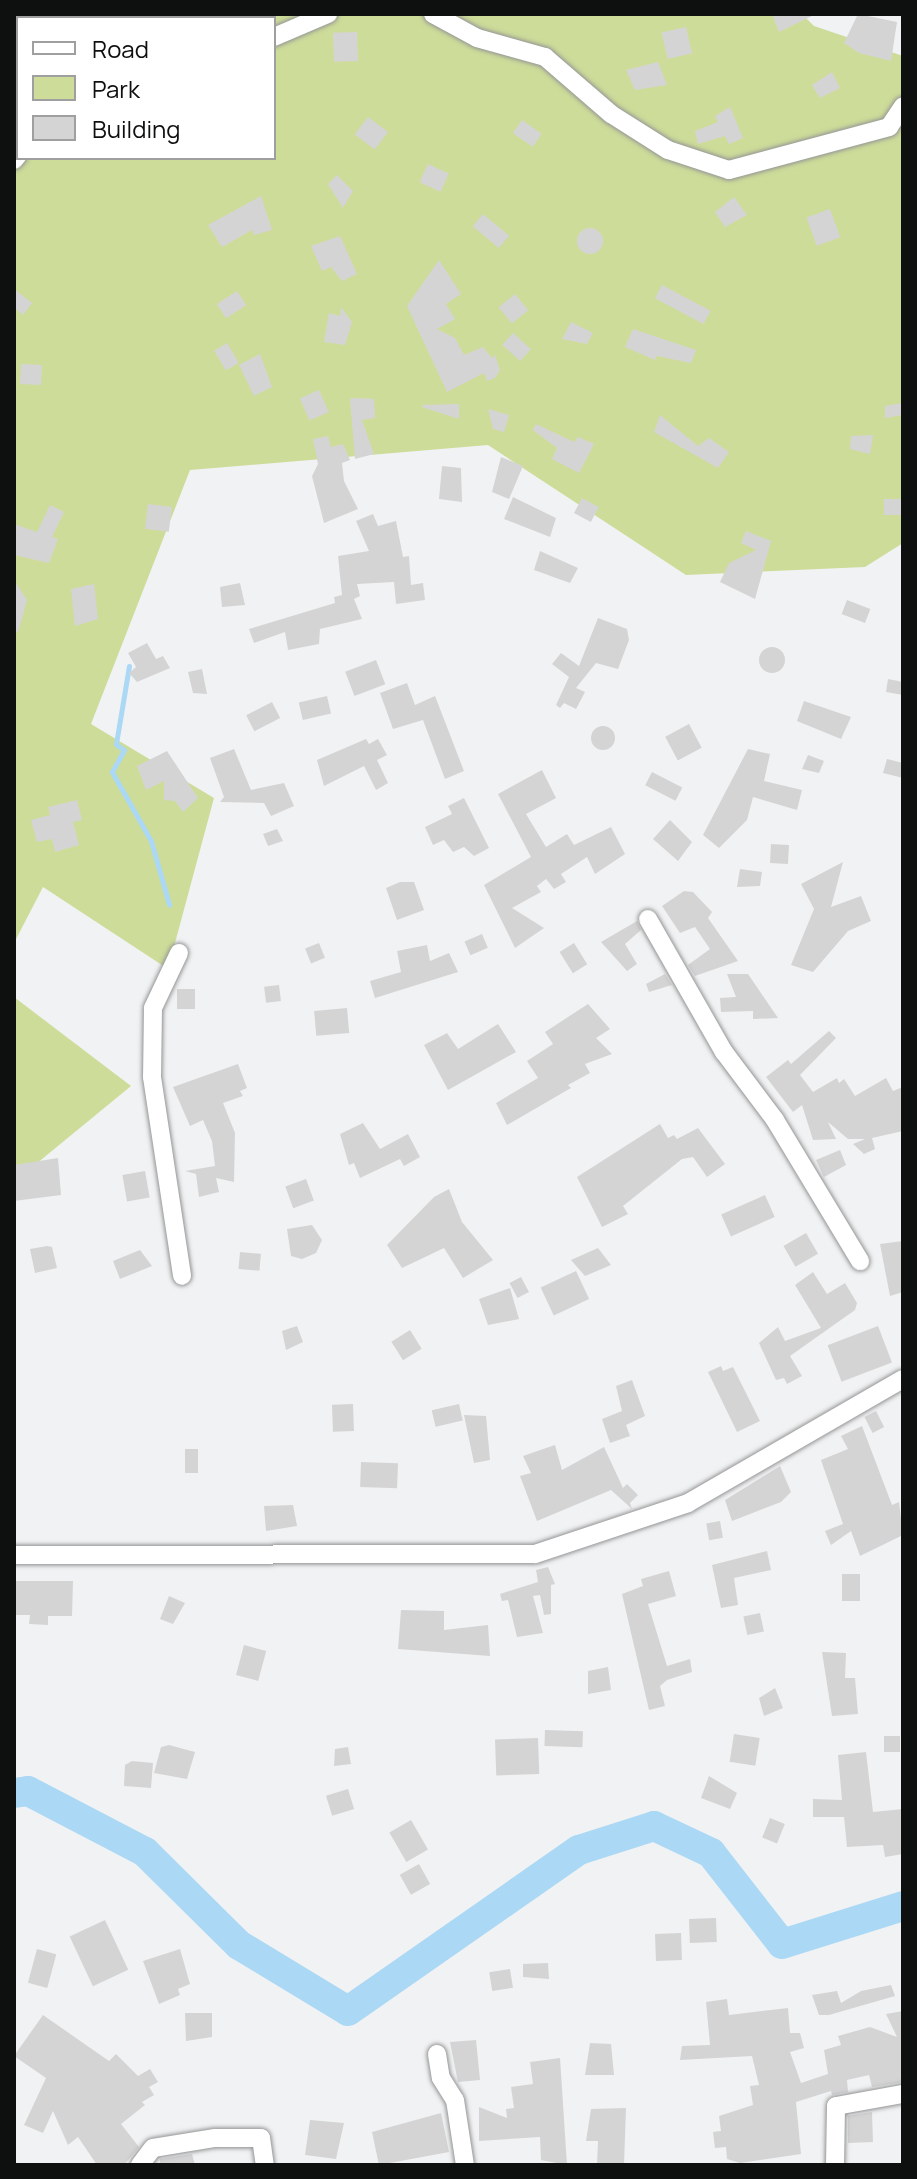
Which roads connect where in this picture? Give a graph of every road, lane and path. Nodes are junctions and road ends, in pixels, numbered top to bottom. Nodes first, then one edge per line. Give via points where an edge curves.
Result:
1 (328, 14) edge
2 (433, 14) edge
3 (276, 36) edge
4 (903, 106) edge
5 (648, 919) dead end
6 (179, 953) dead end
7 (860, 1261) dead end
8 (182, 1276) dead end
9 (903, 1379) edge
10 (14, 1555) edge
11 (437, 2054) dead end
12 (903, 2094) edge
13 (140, 2165) edge
14 (265, 2165) edge
15 (465, 2165) edge
16 (835, 2165) edge

1 - 3 street
2 - 4 street via 477,38 545,57 611,114 668,150 729,170 889,127
5 - 7 street via 724,1052 775,1120
6 - 8 street via 153,1008 152,1077
9 - 10 street via 688,1503 535,1554
11 - 15 street via 441,2078 455,2100
12 - 16 street via 845,2100 836,2106
13 - 14 street via 153,2148 215,2138 261,2138

